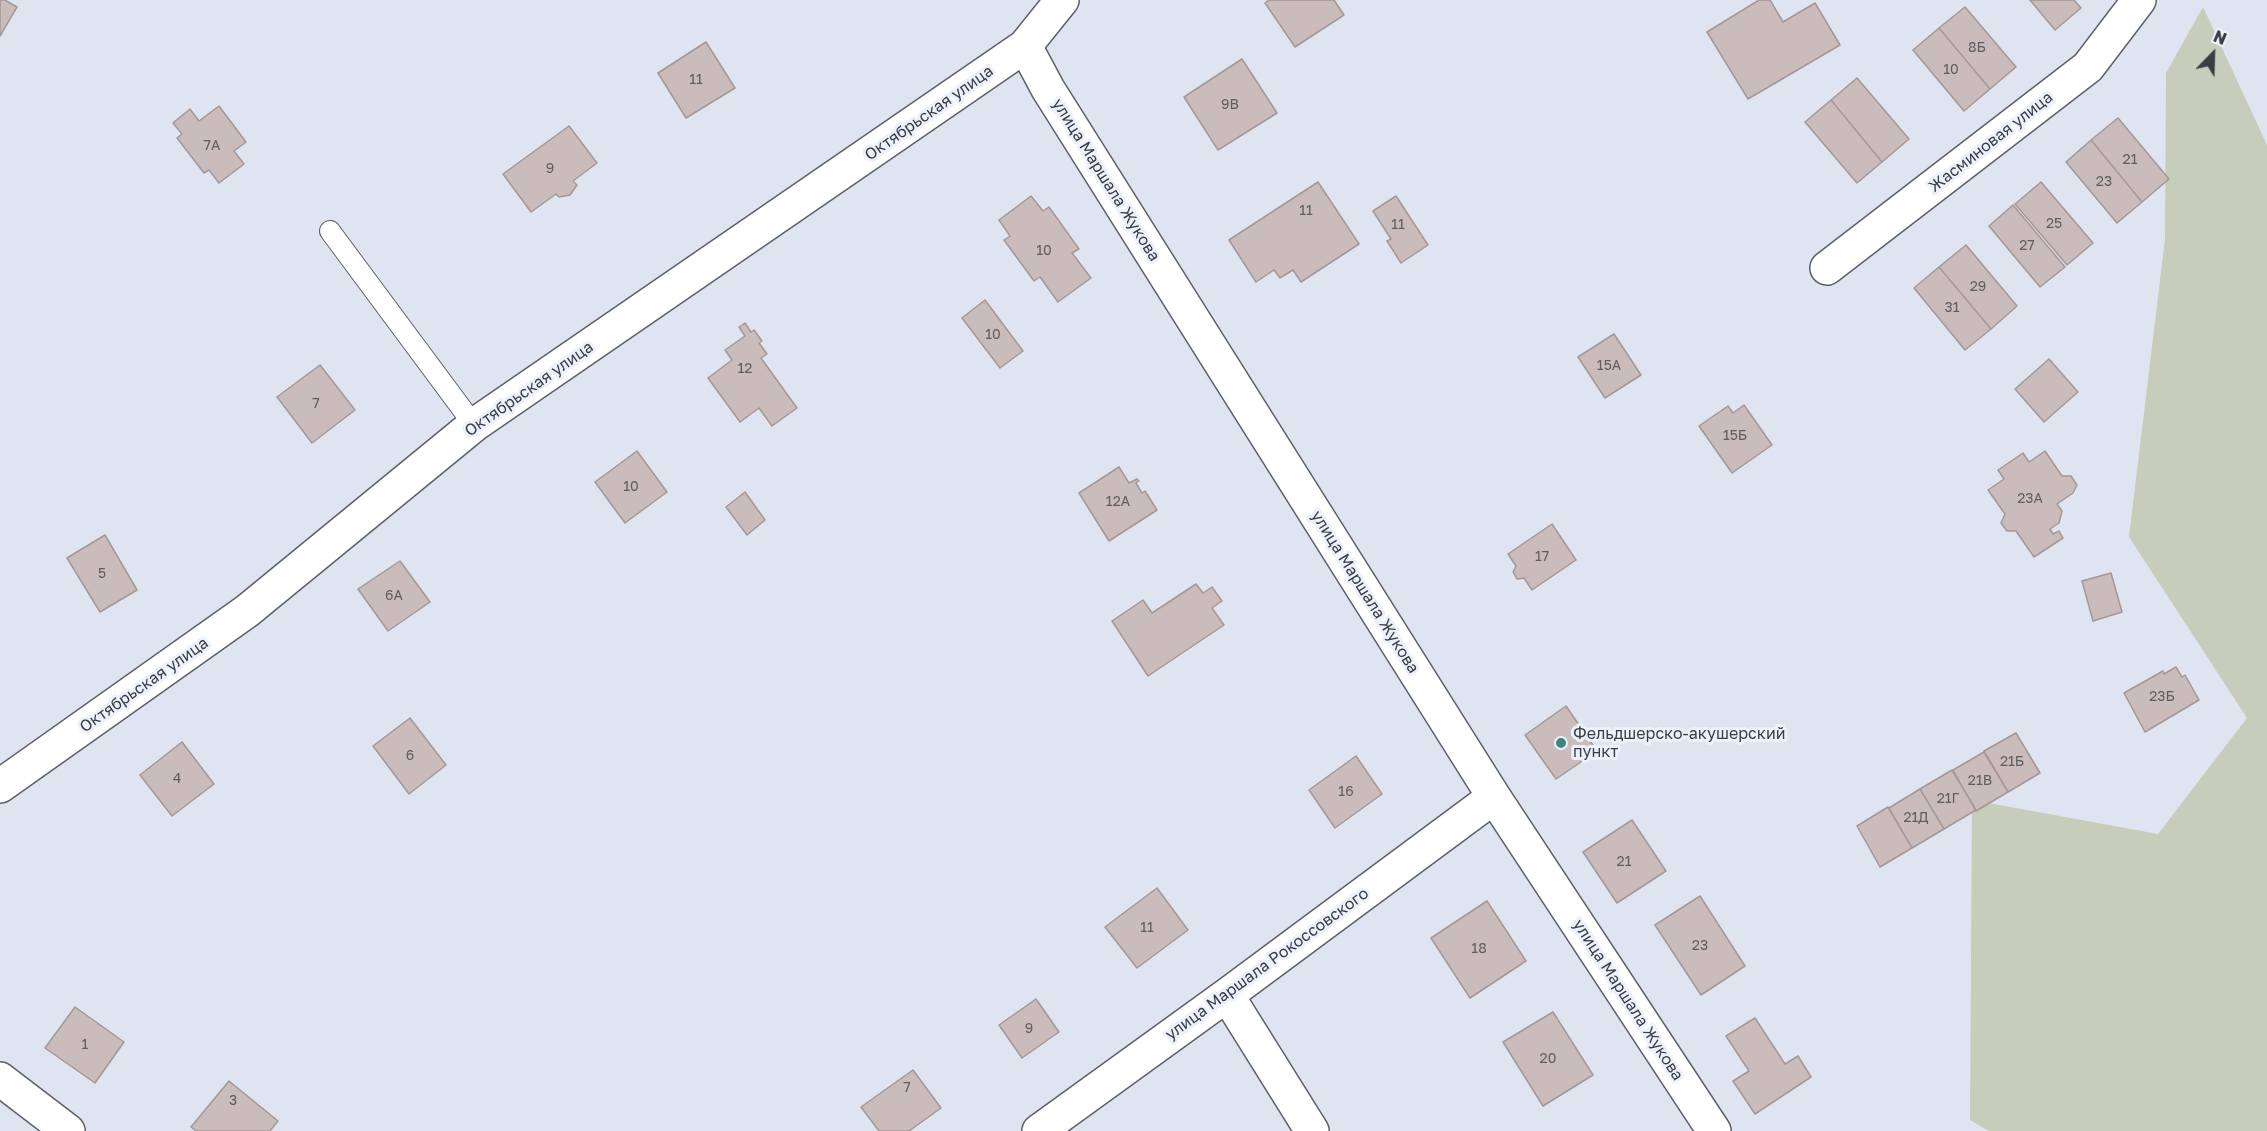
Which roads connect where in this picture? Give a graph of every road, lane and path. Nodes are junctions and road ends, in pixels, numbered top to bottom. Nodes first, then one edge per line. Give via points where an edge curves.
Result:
1 (1062, 0) edge
2 (2139, 0) edge
3 (1025, 46) junction
4 (330, 231) dead end
5 (1827, 268) dead end
6 (474, 425) junction
7 (0, 786) edge
8 (1494, 797) junction
9 (1227, 995) junction
10 (0, 1078) edge
11 (68, 1131) edge
12 (1039, 1131) edge
13 (1312, 1131) edge
14 (1714, 1131) edge

1 - 3 street, Октябрьская улица
2 - 5 street, Жасминовая улица via 2088,67
3 - 6 street, Октябрьская улица
3 - 8 street, улица Маршала Жукова via 1048,89
4 - 6 lane
6 - 7 street, Октябрьская улица via 247,612
8 - 9 street, улица Маршала Рокоссовского
8 - 14 street, улица Маршала Жукова
9 - 12 street, улица Маршала Рокоссовского
9 - 13 street
10 - 11 street

